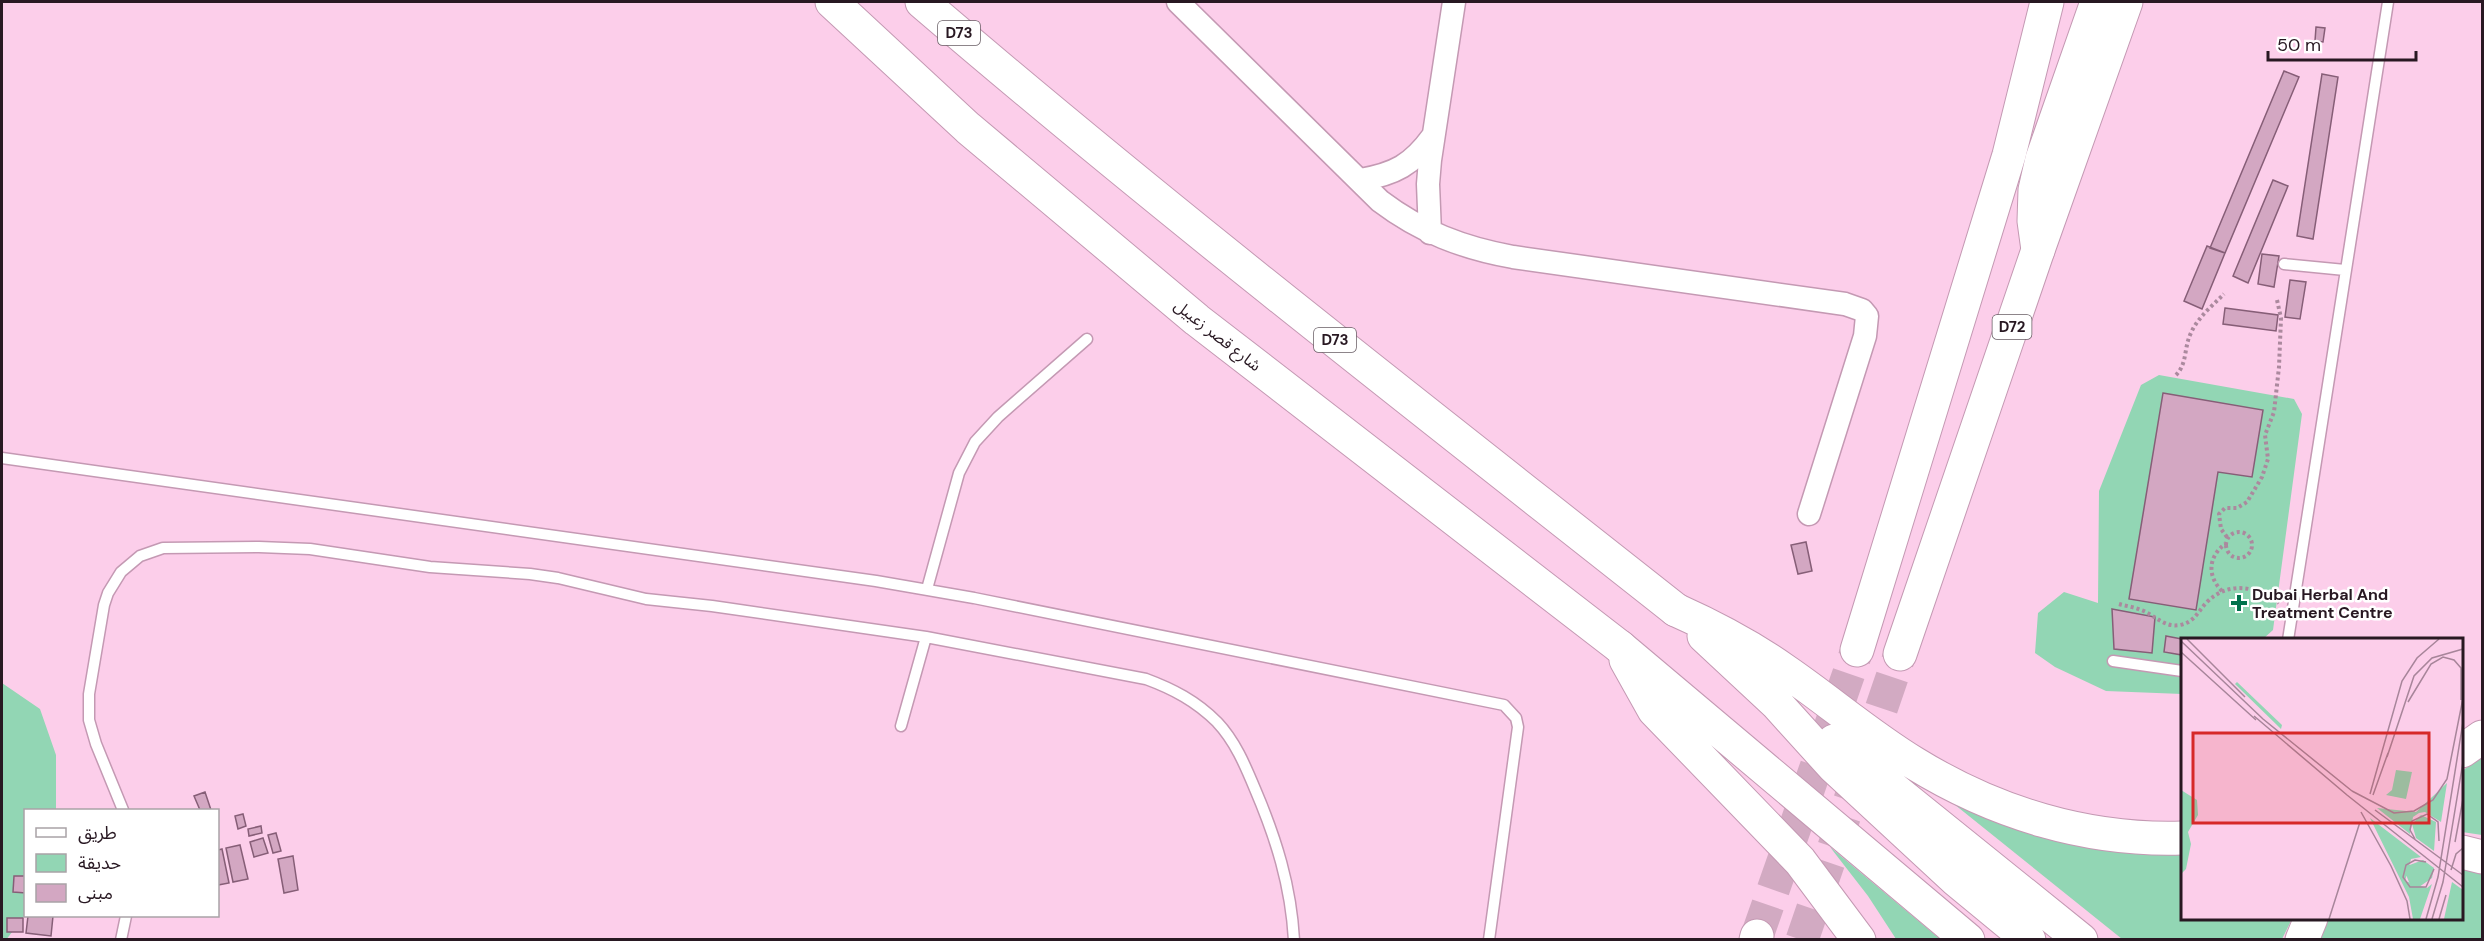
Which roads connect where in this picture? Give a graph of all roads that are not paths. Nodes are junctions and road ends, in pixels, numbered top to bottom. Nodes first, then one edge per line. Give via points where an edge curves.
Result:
1 (832, 2) edge
2 (922, 2) edge
3 (1178, 2) edge
4 (1454, 2) edge
5 (2047, 2) edge
6 (2097, 2) edge
7 (2126, 2) edge
8 (2388, 2) edge
9 (1434, 135) junction
10 (1360, 180) junction
11 (1430, 233) junction
12 (2038, 250) junction
13 (2284, 264) dead end
14 (2345, 270) junction
15 (1087, 339) dead end
16 (2, 458) edge
17 (1809, 514) dead end
18 (927, 590) junction
19 (1676, 610) junction
20 (926, 637) junction
21 (2288, 638) edge
22 (1620, 647) junction
23 (1857, 650) tunnel mouth
24 (1900, 654) tunnel mouth
25 (2113, 661) dead end
26 (2181, 671) edge
27 (1777, 704) junction
28 (901, 726) dead end
29 (2482, 737) edge
30 (2463, 750) edge
31 (123, 809) edge
32 (2177, 838) edge
33 (2463, 852) edge
34 (2482, 857) edge
35 (126, 917) edge
36 (2310, 920) edge
37 (121, 939) edge
38 (1294, 939) edge
39 (1490, 939) edge
40 (1859, 939) edge
41 (1968, 939) edge
42 (2029, 939) edge
43 (2081, 939) edge
44 (2302, 939) edge

1 - 22 main road, شارع قصر زعبيل via 968,128 1197,320
2 - 19 main road, D73 via 1238,263
3 - 10 street
4 - 9 street
5 - 23 main road via 2009,155
6 - 12 main road via 2042,159 2035,190
7 - 12 main road, D72
8 - 14 lane
9 - 10 street via 1403,167
9 - 11 street via 1428,184
10 - 11 street via 1380,201
11 - 17 street via 1513,257 1845,304 1862,310 1867,316 1865,336
12 - 24 main road, D72
13 - 14 lane
14 - 21 lane
15 - 18 lane via 975,442 959,473
16 - 18 lane
18 - 39 lane via 1504,705 1516,718 1518,727
19 - 27 main road
19 - 32 main road via 1759,653 1913,763 1960,789 2009,811 2061,826 2114,836
20 - 28 lane
20 - 31 lane via 662,602 530,574 430,567 293,548 163,548 130,564 108,593 89,694 92,732
20 - 38 lane via 1146,680 1185,696 1203,709 1218,723 1242,758 1273,831 1286,878
22 - 40 main road via 1654,710 1800,861
22 - 41 main road, شارع قصر زعبيل
25 - 26 lane
27 - 42 main road via 1834,767 1955,879
27 - 43 main road via 1840,746
29 - 30 main road
33 - 34 main road
35 - 37 lane
36 - 44 main road

